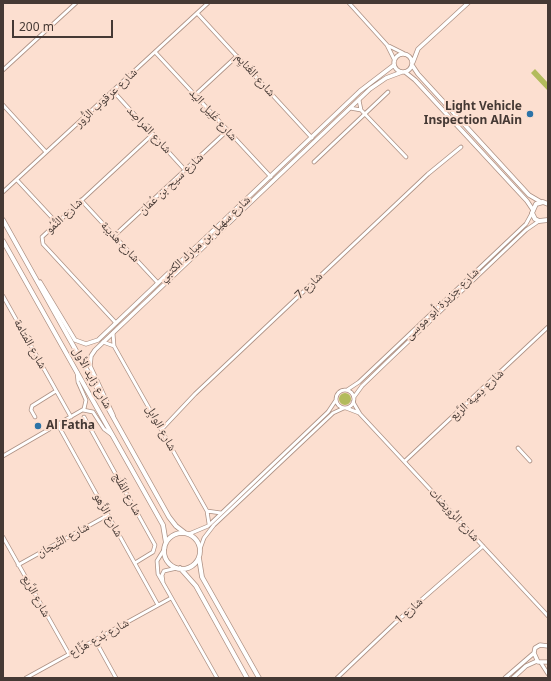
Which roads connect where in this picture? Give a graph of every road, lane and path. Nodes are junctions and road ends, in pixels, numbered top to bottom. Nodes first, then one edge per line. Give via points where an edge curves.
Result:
1 (76, 3) edge
2 (208, 3) edge
3 (349, 3) edge
4 (468, 3) edge
5 (197, 13) junction
6 (387, 45) junction
7 (418, 49) junction
8 (155, 52) junction
9 (405, 53) junction
10 (237, 56) junction
11 (394, 59) junction
12 (413, 63) junction
13 (394, 65) junction
14 (3, 70) edge
15 (403, 72) junction
16 (113, 91) junction
17 (388, 92) dead end
18 (195, 95) junction
19 (359, 100) junction
20 (3, 105) edge
21 (349, 108) junction
22 (361, 110) junction
23 (364, 114) junction
24 (227, 131) junction
25 (153, 134) junction
26 (312, 138) junction
27 (461, 147) dead end
28 (46, 152) junction
29 (406, 157) dead end
30 (314, 162) dead end
31 (185, 170) junction
32 (271, 177) junction
33 (17, 180) junction
34 (3, 192) edge
35 (81, 200) junction
36 (545, 203) edge
37 (532, 211) junction
38 (3, 220) edge
39 (543, 221) edge
40 (56, 222) junction
41 (548, 225) edge
42 (114, 236) junction
43 (3, 241) edge
44 (29, 267) junction
45 (158, 283) junction
46 (3, 296) edge
47 (116, 323) junction
48 (548, 328) edge
49 (113, 332) junction
50 (101, 343) junction
51 (114, 346) junction
52 (76, 372) junction
53 (347, 390) junction
54 (56, 391) junction
55 (354, 397) junction
56 (336, 400) junction
57 (353, 402) junction
58 (345, 408) junction
59 (83, 410) junction
60 (360, 414) junction
61 (35, 417) dead end
62 (71, 417) junction
63 (84, 417) dead end
64 (115, 420) junction
65 (58, 425) junction
66 (162, 429) junction
67 (112, 435) junction
68 (518, 448) dead end
69 (3, 456) edge
70 (404, 461) junction
71 (530, 461) dead end
72 (207, 511) junction
73 (222, 512) junction
74 (108, 515) junction
75 (209, 524) junction
76 (187, 534) junction
77 (3, 537) edge
78 (165, 546) junction
79 (482, 546) junction
80 (200, 549) junction
81 (199, 558) junction
82 (135, 563) junction
83 (18, 565) junction
84 (179, 568) junction
85 (164, 583) junction
86 (171, 598) junction
87 (158, 605) junction
88 (548, 616) edge
89 (95, 640) junction
90 (548, 642) edge
91 (542, 644) junction
92 (548, 646) edge
93 (534, 653) junction
94 (69, 654) junction
95 (539, 662) junction
96 (548, 662) edge
97 (548, 674) edge
98 (26, 678) edge
99 (116, 678) edge
100 (217, 678) edge
101 (247, 678) edge
102 (259, 678) edge
103 (337, 678) edge
104 (506, 678) edge
105 (513, 678) edge

1 - 14 street
2 - 5 street, شارع عرقوب الزُّور
3 - 6 street
4 - 7 street
5 - 8 street, شارع عرقوب الزُّور
5 - 10 street, شارع الغَنايِم
6 - 9 street
6 - 11 street
7 - 9 street
7 - 12 street
8 - 16 street, شارع عرقوب الزُّور
8 - 18 street, شارع غَلِيل اليَد
9 - 11 street
9 - 12 street
10 - 18 street
10 - 26 street, شارع الغَنايِم
11 - 13 street
12 - 15 street via 410,69
12 - 36 street via 418,74 529,195
13 - 15 street via 397,70
13 - 26 street, شارع سهيل بن مبارك الكتبي via 360,91
15 - 19 street, شارع سهيل بن مبارك الكتبي via 386,78
15 - 37 street via 415,80 527,201
16 - 25 street, شارع المَراصِد
16 - 28 street, شارع عرقوب الزُّور
17 - 23 street
18 - 24 street, شارع غَلِيل اليَد
19 - 21 street, شارع سهيل بن مبارك الكتبي
19 - 22 street
20 - 28 street
21 - 22 street
21 - 49 street, شارع سهيل بن مبارك الكتبي
22 - 23 street
23 - 29 street
23 - 30 street
24 - 31 street, شارع سيح بن عُمان
24 - 32 street, شارع غَلِيل اليَد
25 - 31 street, شارع المَراصِد
25 - 35 street, شارع النُّمُو
26 - 32 street, شارع سهيل بن مبارك الكتبي
27 - 66 street, شارع 7 via 428,174 195,394
28 - 33 street, شارع عرقوب الزُّور
31 - 42 street, شارع سيح بن عُمان
32 - 45 street, شارع سهيل بن مبارك الكتبي
33 - 34 street, شارع عرقوب الزُّور
33 - 40 street
35 - 40 street, شارع النُّمُو
35 - 42 street, شارع هدَيبة
36 - 37 main road via 535,206
37 - 39 main road via 535,219
37 - 53 street, شارع جزيرة أبو موسى via 526,224 359,382
38 - 44 main road, شارع زايد الأول
39 - 41 main road
39 - 55 street, شارع جزيرة أبو موسى via 526,230 362,386
40 - 47 street, شارع النُّمُو via 43,235 43,244
42 - 45 street, شارع هدَيبة
43 - 52 main road, شارع زايد الأول
44 - 47 street, شارع سهيل بن مبارك الكتبي via 78,342 94,342
44 - 64 main road, شارع زايد الأول
45 - 47 street, شارع سهيل بن مبارك الكتبي
46 - 54 street, شارع المَتامة
48 - 70 street, شارع دِمية الرَّبع
49 - 50 street, شارع سهيل بن مبارك الكتبي
49 - 51 street, شارع الوابِل
50 - 51 street
50 - 64 street, شارع سهيل بن مبارك الكتبي via 93,353 90,366 111,406
51 - 66 street, شارع الوابِل
52 - 59 street via 86,400
52 - 67 main road, شارع زايد الأول
53 - 55 street
53 - 56 street via 339,392
54 - 61 street via 32,406 31,410
54 - 62 street, شارع المَتامة
55 - 57 street
56 - 58 street via 339,406
56 - 73 street via 328,412
57 - 58 street
57 - 60 street, شارع الرُّويضات
58 - 60 street, شارع الرُّويضات
58 - 80 street via 333,413 214,525
59 - 62 street
59 - 67 street via 93,412 104,429
60 - 70 street, شارع الرُّويضات
62 - 65 street
63 - 82 street, شارع الفَلَج via 155,545 153,552
64 - 76 main road, شارع زايد الأول via 169,518
65 - 69 street
65 - 74 street, شارع الزَّهو
66 - 72 street, شارع الوابِل
67 - 78 main road, شارع زايد الأول via 163,525
68 - 71 street
70 - 79 street, شارع الرُّويضات
72 - 73 street
72 - 75 street, شارع الوابِل
73 - 75 street
74 - 82 street, شارع الزَّهو
74 - 83 street, شارع التِّيجان
75 - 76 street via 199,531
76 - 78 main road via 175,534
76 - 80 main road via 197,540
77 - 83 street, شارع الرِّيع
78 - 84 main road via 168,561
78 - 85 street via 156,566
79 - 88 street, شارع الرُّويضات
79 - 103 street, شارع 1
80 - 81 main road
81 - 84 main road via 190,567
81 - 102 main road via 202,577
82 - 87 street, شارع الزَّهو
83 - 94 street, شارع الرِّيع
84 - 85 street via 164,571
84 - 101 main road via 196,586
85 - 86 street
86 - 87 street, شارع بَدع هَزَّاع
86 - 100 street
87 - 89 street, شارع بَدع هَزَّاع
89 - 94 street, شارع بَدع هَزَّاع
89 - 99 street
90 - 91 street
91 - 92 street
91 - 93 street via 537,646
93 - 95 street
93 - 104 street
94 - 98 street, شارع بَدع هَزَّاع
95 - 96 street
95 - 97 street
95 - 105 street via 526,666

